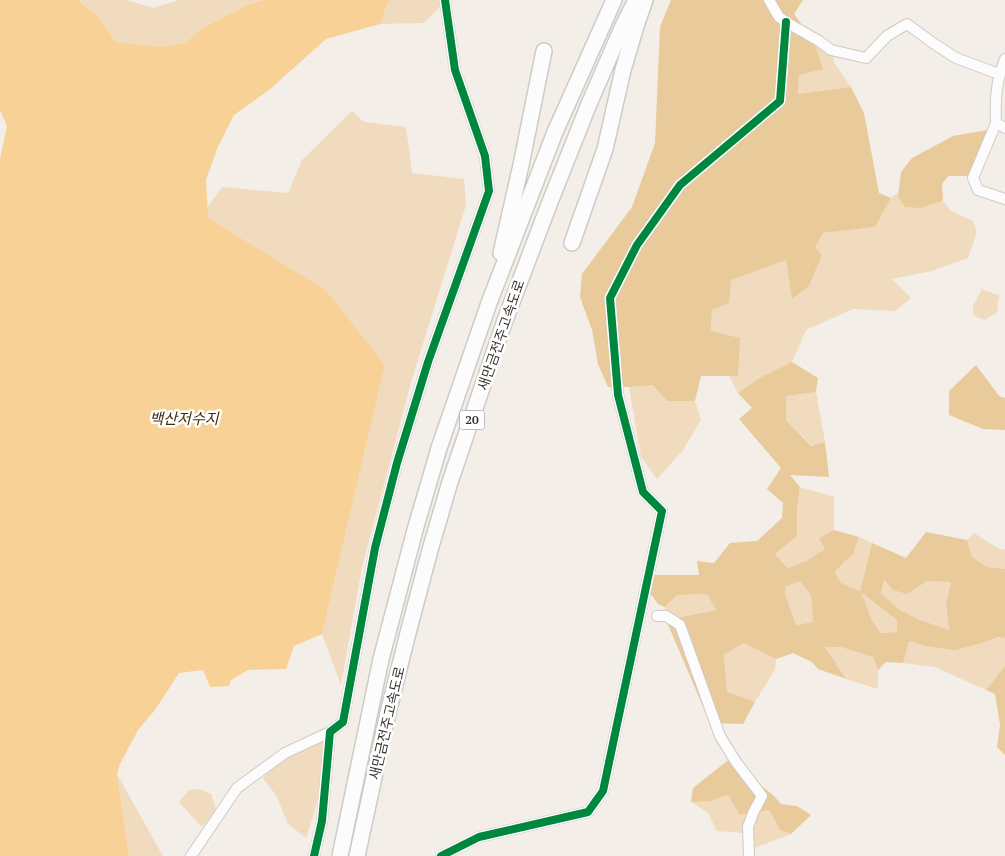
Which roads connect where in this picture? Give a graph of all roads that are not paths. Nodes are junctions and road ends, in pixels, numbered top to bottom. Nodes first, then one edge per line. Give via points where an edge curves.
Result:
1 (445, 0) edge
2 (614, 0) edge
3 (636, 0) edge
4 (645, 0) edge
5 (768, 0) edge
6 (786, 22) junction
7 (544, 51) dead end
8 (1005, 59) edge
9 (999, 74) junction
10 (1000, 126) edge
11 (1005, 199) edge
12 (572, 243) dead end
13 (489, 303) junction
14 (657, 616) dead end
15 (330, 732) junction
16 (191, 856) edge
17 (314, 856) edge
18 (340, 856) edge
19 (357, 856) edge
20 (441, 856) edge
21 (749, 856) edge

1 - 15 street via 455,70 485,156 489,192 428,362 397,463 375,548 343,722
2 - 13 highway, 새만금전주고속도로 / 20 via 555,132
3 - 19 highway, 새만금전주고속도로 / 20 via 589,104 550,202 504,323 450,482 388,713
4 - 12 highway via 623,70 605,149
5 - 6 street
6 - 9 street via 831,50 866,58 887,36 907,24 956,58
6 - 20 street via 780,101 680,185 637,245 610,298 618,395 643,492 662,511 603,791 588,812 479,837
7 - 13 highway
8 - 9 street
9 - 10 street via 995,99
10 - 11 street via 973,178 978,190
13 - 18 highway, 새만금전주고속도로 / 20 via 439,448 410,548 381,659
14 - 21 street via 666,616 680,625 720,736 762,796 748,827
15 - 16 street via 285,753 237,788
15 - 17 street via 322,821

